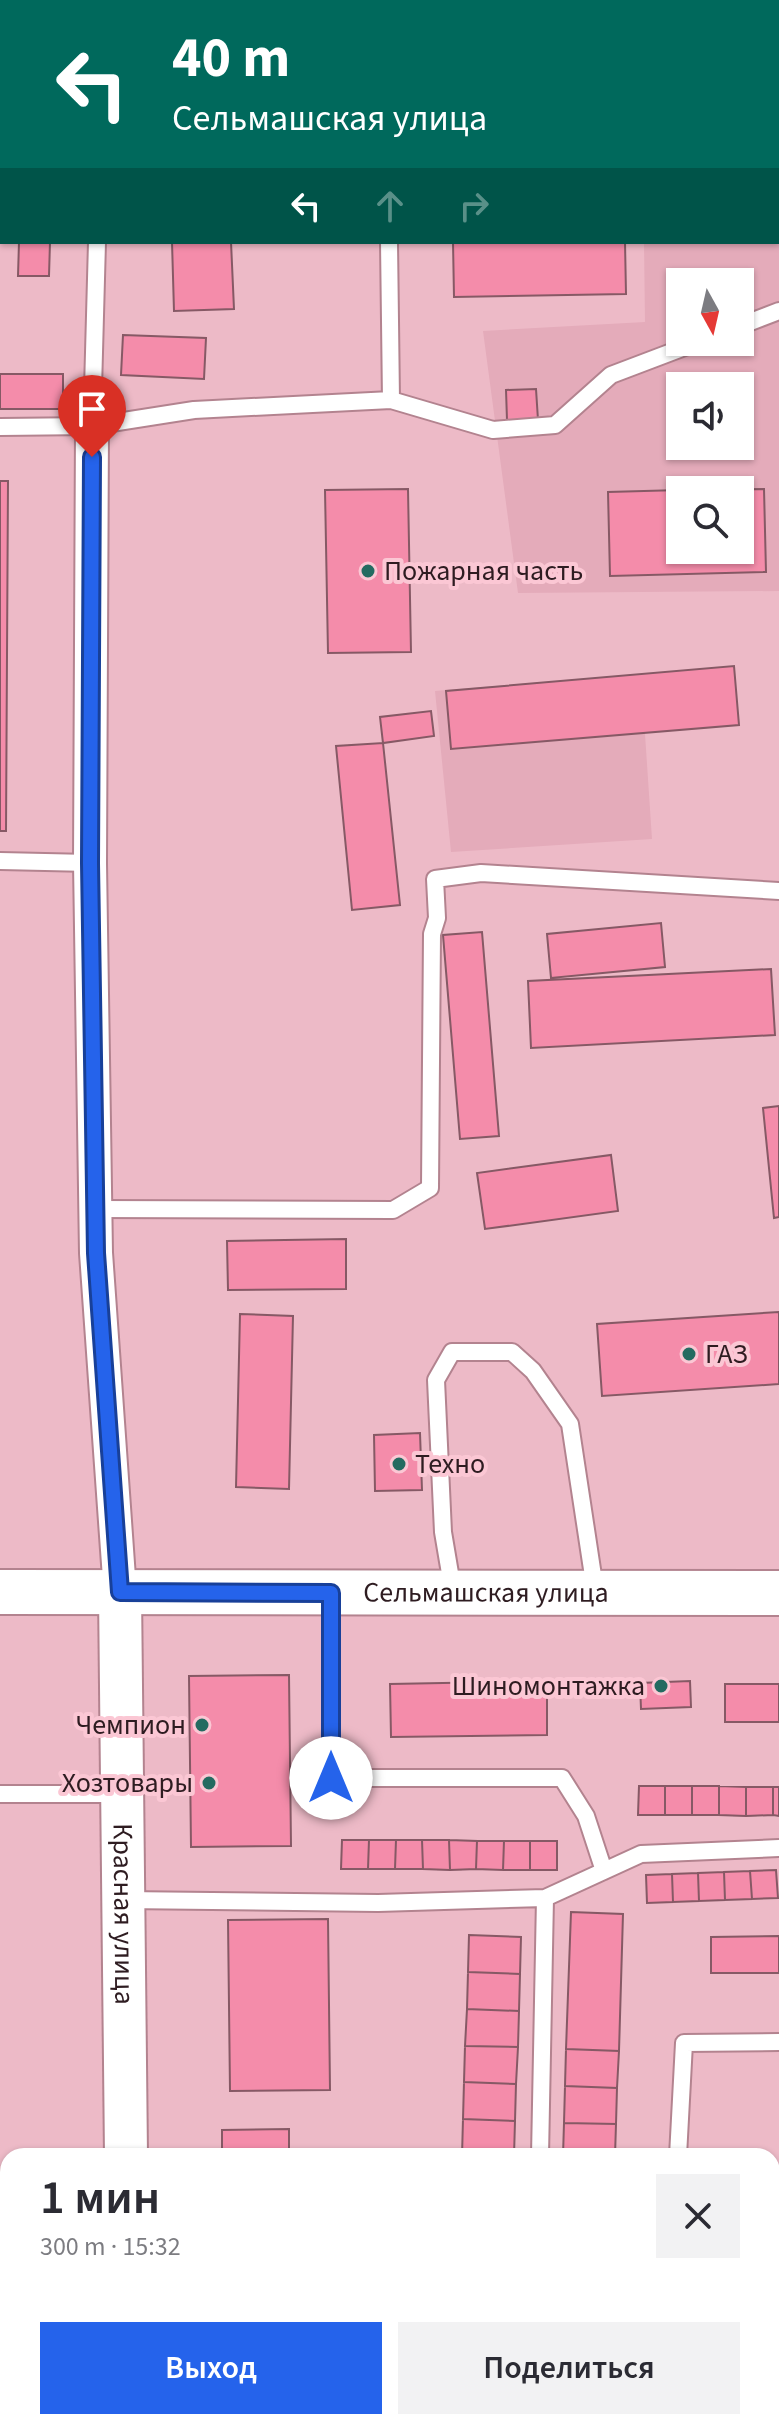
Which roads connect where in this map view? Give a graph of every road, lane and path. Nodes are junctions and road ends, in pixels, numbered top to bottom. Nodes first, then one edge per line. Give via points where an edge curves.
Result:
1 (97, 244) edge
2 (389, 244) edge
3 (779, 311) edge
4 (754, 321) edge
5 (666, 354) edge
6 (391, 400) junction
7 (92, 426) junction
8 (0, 427) edge
9 (0, 861) edge
10 (90, 863) junction
11 (779, 891) edge
12 (96, 1209) junction
13 (0, 1592) edge
14 (120, 1592) junction
15 (595, 1592) junction
16 (331, 1593) junction
17 (453, 1593) junction
18 (779, 1593) edge
19 (0, 1794) edge
20 (121, 1794) junction
21 (779, 1848) edge
22 (604, 1871) junction
23 (545, 1898) junction
24 (123, 1900) junction
25 (779, 2042) edge
26 (126, 2148) edge
27 (540, 2148) edge
28 (678, 2148) edge

1 - 7 lane
2 - 6 lane
3 - 4 lane
5 - 6 lane via 611,375 555,425 493,430
6 - 7 lane via 194,410
7 - 8 lane
7 - 10 street, Красная улица
9 - 10 lane
10 - 12 street, Красная улица
11 - 12 lane via 481,873 435,879 430,1188 393,1210
12 - 14 street, Красная улица
13 - 14 main road, Сельмашская улица
14 - 16 main road, Сельмашская улица
14 - 20 street, Красная улица
15 - 17 main road, Сельмашская улица
15 - 17 lane via 570,1424 533,1371 512,1352 452,1352 436,1380 443,1532
15 - 18 main road, Сельмашская улица
16 - 17 main road, Сельмашская улица
16 - 22 lane via 331,1778 562,1778 586,1816
19 - 20 lane
20 - 24 street, Красная улица
21 - 22 lane via 641,1854
22 - 23 lane
23 - 24 lane via 378,1903
23 - 27 lane
24 - 26 street, Красная улица
25 - 28 lane via 684,2043

